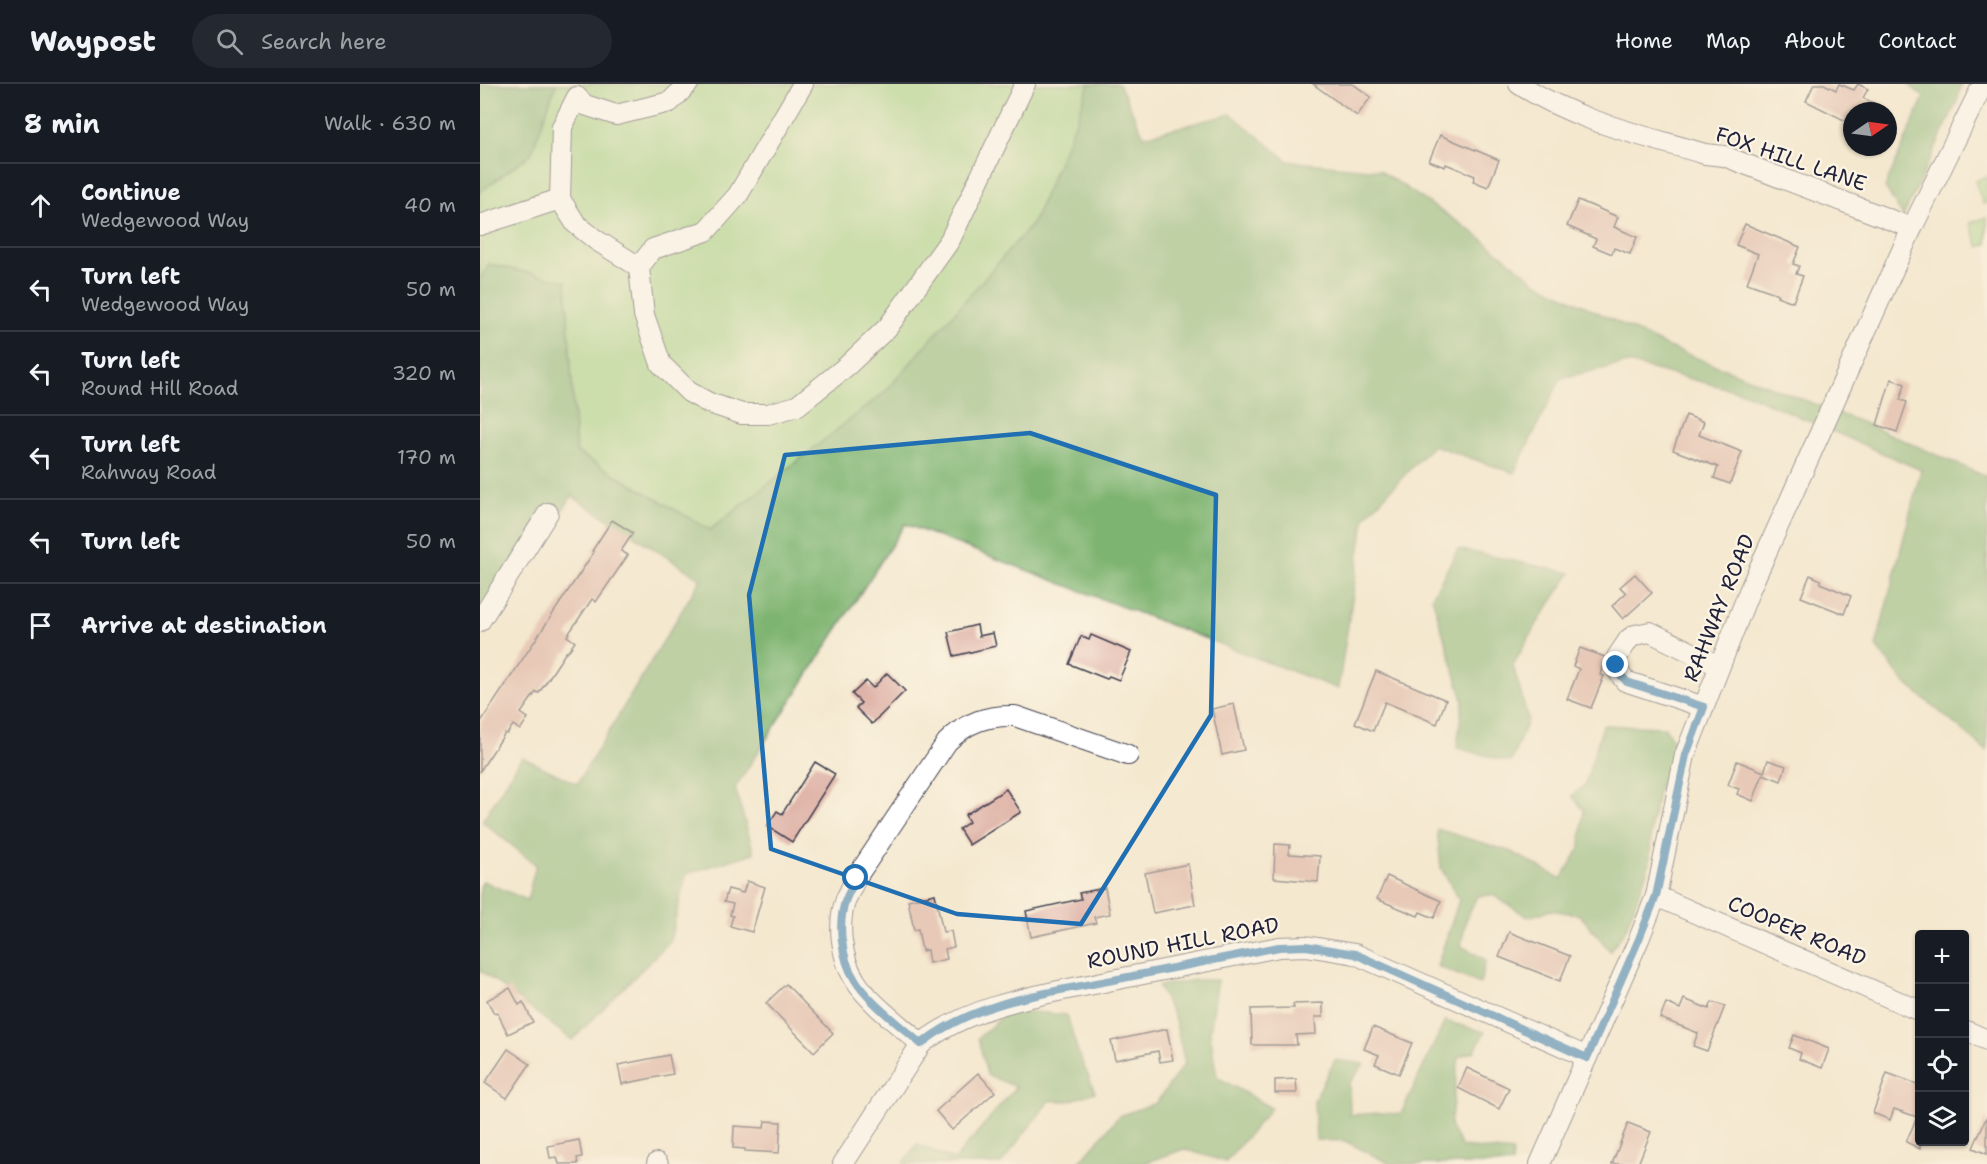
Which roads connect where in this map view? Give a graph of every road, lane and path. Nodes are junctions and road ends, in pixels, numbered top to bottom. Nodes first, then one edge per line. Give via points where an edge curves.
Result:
1 (688, 84) edge
2 (803, 84) edge
3 (1025, 84) edge
4 (1519, 84) edge
5 (1983, 84) edge
6 (575, 90) edge
7 (560, 199) junction
8 (480, 225) edge
9 (1912, 228) junction
10 (639, 267) junction
11 (548, 513) dead end
12 (480, 621) edge
13 (1719, 666) junction
14 (1704, 707) junction
15 (1128, 755) dead end
16 (1656, 896) junction
17 (1915, 1009) edge
18 (1969, 1032) edge
19 (1987, 1040) edge
20 (921, 1044) junction
21 (1587, 1058) junction
22 (843, 1164) edge
23 (1540, 1164) edge

1 - 6 street via 670,102 616,115 585,105
2 - 10 street via 738,195 706,231 653,249
3 - 10 street via 950,240 888,327 797,406 768,414 742,414 709,404 690,392 661,364 644,315
4 - 9 street, FOX HILL LANE via 1573,114 1705,154 1724,156
5 - 9 street, RAHWAY ROAD
6 - 7 street via 562,127
7 - 8 street
7 - 10 street via 576,224
9 - 13 street, RAHWAY ROAD
11 - 12 street
13 - 14 street, RAHWAY ROAD
13 - 14 street via 1650,632 1629,639 1617,657 1616,668 1625,681
14 - 16 street, RAHWAY ROAD via 1686,755
15 - 20 street via 1015,716 984,717 946,742 856,878 842,919 842,940 855,980
16 - 17 street, COOPER ROAD
16 - 21 street, RAHWAY ROAD
18 - 19 street
20 - 21 street, ROUND HILL ROAD via 956,1020 1003,1004 1279,947 1306,946 1355,954
20 - 22 street, ROUND HILL ROAD
21 - 23 street, RAHWAY ROAD

